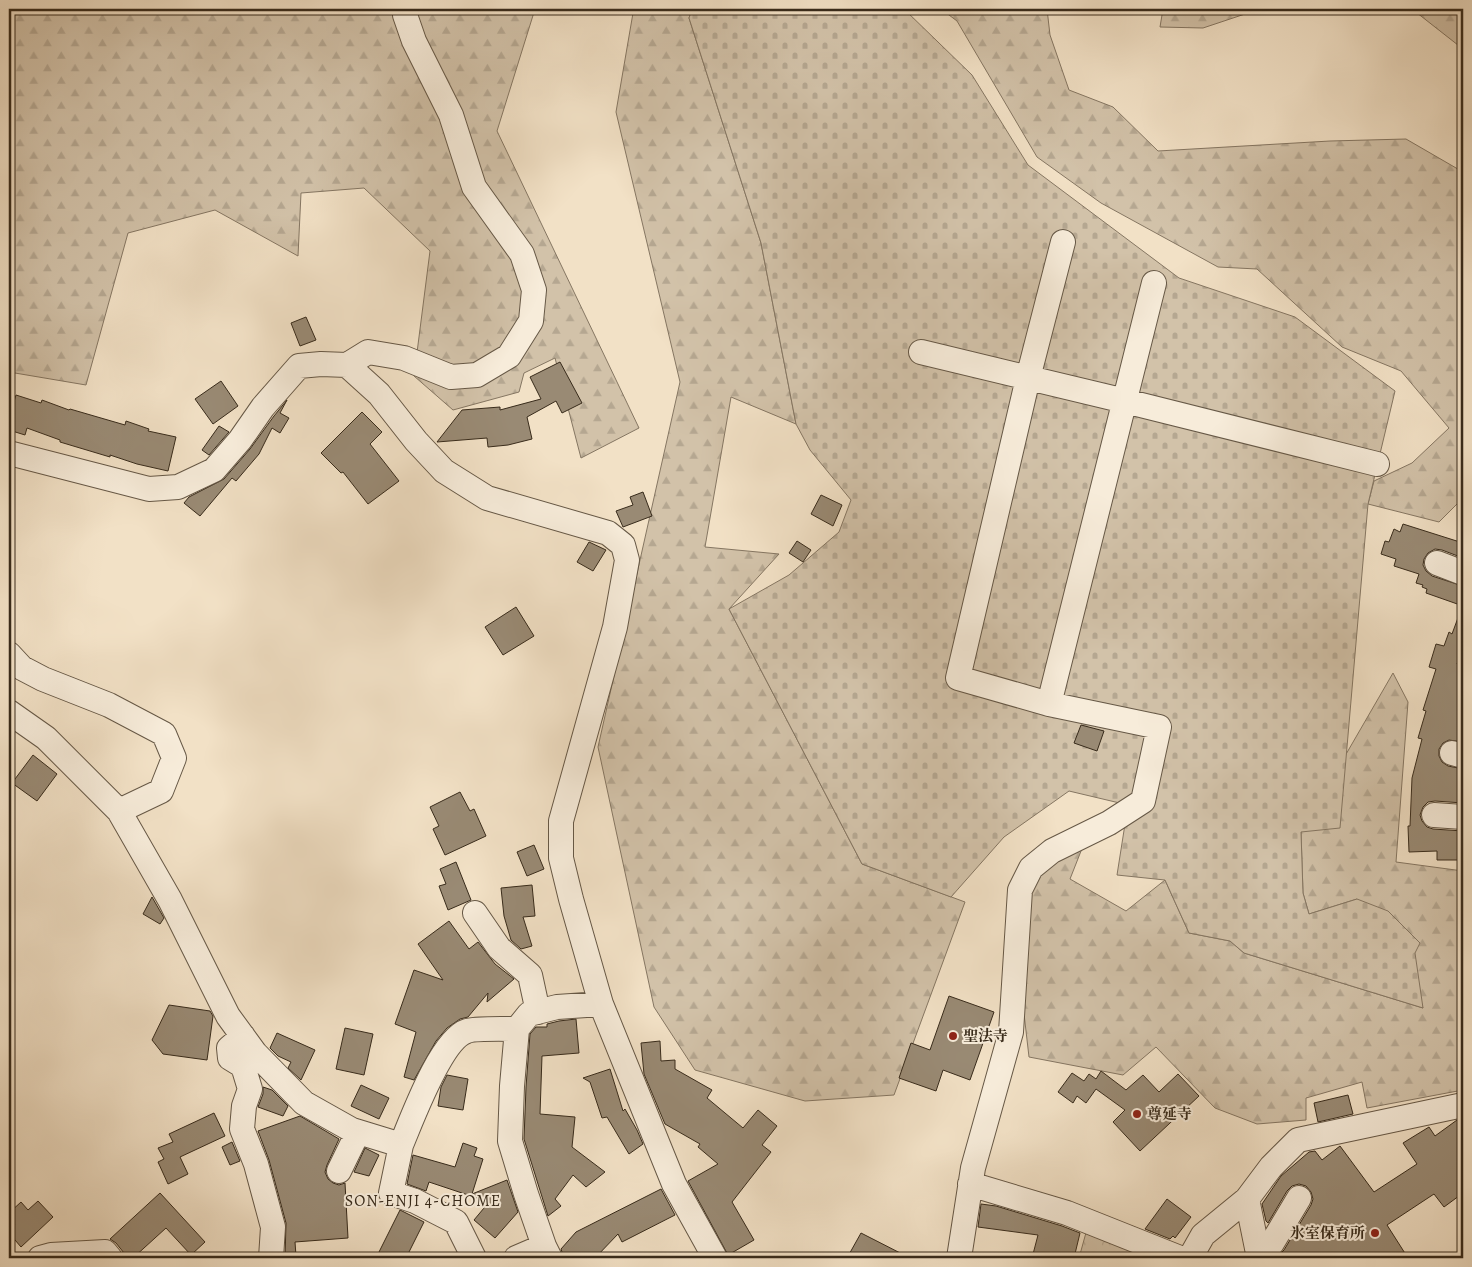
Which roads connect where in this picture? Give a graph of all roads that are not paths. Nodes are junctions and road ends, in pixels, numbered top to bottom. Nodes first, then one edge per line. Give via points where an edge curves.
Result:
1 (406, 9) edge
2 (1063, 242) dead end
3 (1154, 283) dead end
4 (920, 352) dead end
5 (347, 365) junction
6 (1028, 378) junction
7 (1125, 401) junction
8 (9, 453) edge
9 (1377, 464) dead end
10 (1437, 563) dead end
11 (1463, 573) edge
12 (9, 654) edge
13 (1049, 704) junction
14 (9, 712) edge
15 (119, 811) junction
16 (1434, 815) dead end
17 (1463, 817) edge
18 (475, 913) dead end
19 (601, 1004) junction
20 (538, 1012) junction
21 (517, 1029) junction
22 (243, 1036) junction
23 (1463, 1105) edge
24 (358, 1132) junction
25 (401, 1145) junction
26 (339, 1171) dead end
27 (970, 1184) junction
28 (1248, 1198) junction
29 (1299, 1198) dead end
30 (547, 1252) edge
31 (1258, 1253) edge
32 (40, 1258) edge
33 (110, 1258) edge
34 (271, 1258) edge
35 (474, 1258) edge
36 (516, 1258) edge
37 (715, 1258) edge
38 (959, 1258) edge
39 (1180, 1258) edge
40 (1190, 1258) edge

1 - 5 street via 414,41 451,115 474,187 522,254 534,290 531,321 509,356 477,375 451,377 404,358 368,352
2 - 6 street
3 - 7 street
4 - 6 street
5 - 8 street via 299,366 214,470 178,487 149,490
5 - 19 street via 379,394 444,471 487,498 608,532 623,545 627,560 615,627 561,821 561,858
6 - 7 street
6 - 13 street via 958,678
7 - 9 street
7 - 13 street
10 - 11 street
12 - 15 street via 22,668 43,679 109,705 164,734 174,758 161,791
13 - 27 street via 1159,727 1143,801 1109,823 1052,851 1031,868 1020,890 1011,1032
14 - 15 street via 46,738
15 - 22 street via 170,900 228,1016
16 - 17 street
18 - 20 street via 500,948 530,975
19 - 20 street via 557,1007
19 - 37 street via 674,1184
20 - 21 street via 529,1014
21 - 25 street via 467,1031 453,1041 437,1064
21 - 30 street via 510,1141
22 - 24 street via 254,1053 304,1103
22 - 34 street via 229,1048 230,1058 243,1066 250,1089 244,1106 242,1129 256,1164 273,1227
23 - 28 street via 1298,1140 1271,1167
24 - 25 street
24 - 26 street
25 - 35 street via 391,1193 456,1222
27 - 38 street
27 - 39 street via 1067,1213
28 - 31 street
28 - 40 street via 1202,1235
29 - 31 street via 1272,1243
30 - 36 street
32 - 33 street via 105,1252

